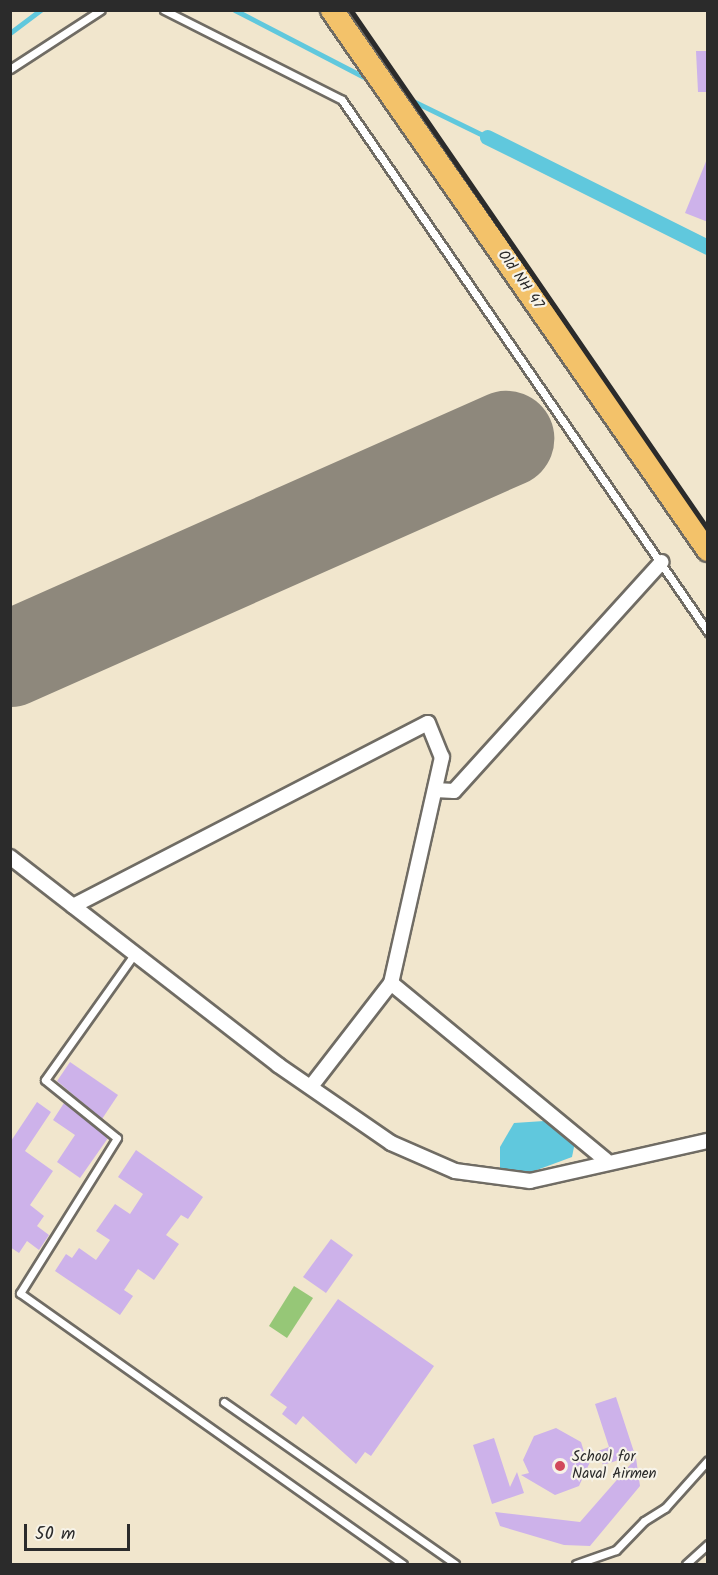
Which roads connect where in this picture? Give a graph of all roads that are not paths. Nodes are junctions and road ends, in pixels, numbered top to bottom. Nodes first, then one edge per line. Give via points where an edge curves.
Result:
1 (101, 10) edge
2 (164, 10) edge
3 (332, 10) edge
4 (10, 69) edge
5 (708, 549) edge
6 (662, 562) junction
7 (708, 632) edge
8 (435, 790) junction
9 (10, 857) edge
10 (73, 906) junction
11 (133, 956) junction
12 (391, 983) junction
13 (313, 1084) junction
14 (708, 1141) edge
15 (606, 1160) junction
16 (224, 1402) dead end
17 (708, 1460) edge
18 (708, 1545) edge
19 (403, 1564) edge
20 (455, 1564) edge
21 (576, 1564) edge
22 (686, 1564) edge

1 - 4 lane
2 - 6 lane via 342,100
3 - 5 main road, Old NH 47
6 - 7 lane
6 - 8 street via 454,791
8 - 10 street via 442,757 428,723
8 - 12 street
9 - 10 street
10 - 11 street
11 - 13 street via 278,1065
11 - 19 lane via 45,1080 117,1138 20,1293
12 - 13 street
12 - 15 street
13 - 15 street via 391,1143 456,1172 530,1181
14 - 15 street
16 - 20 lane
17 - 21 lane via 665,1508 644,1521 616,1550
18 - 22 lane

